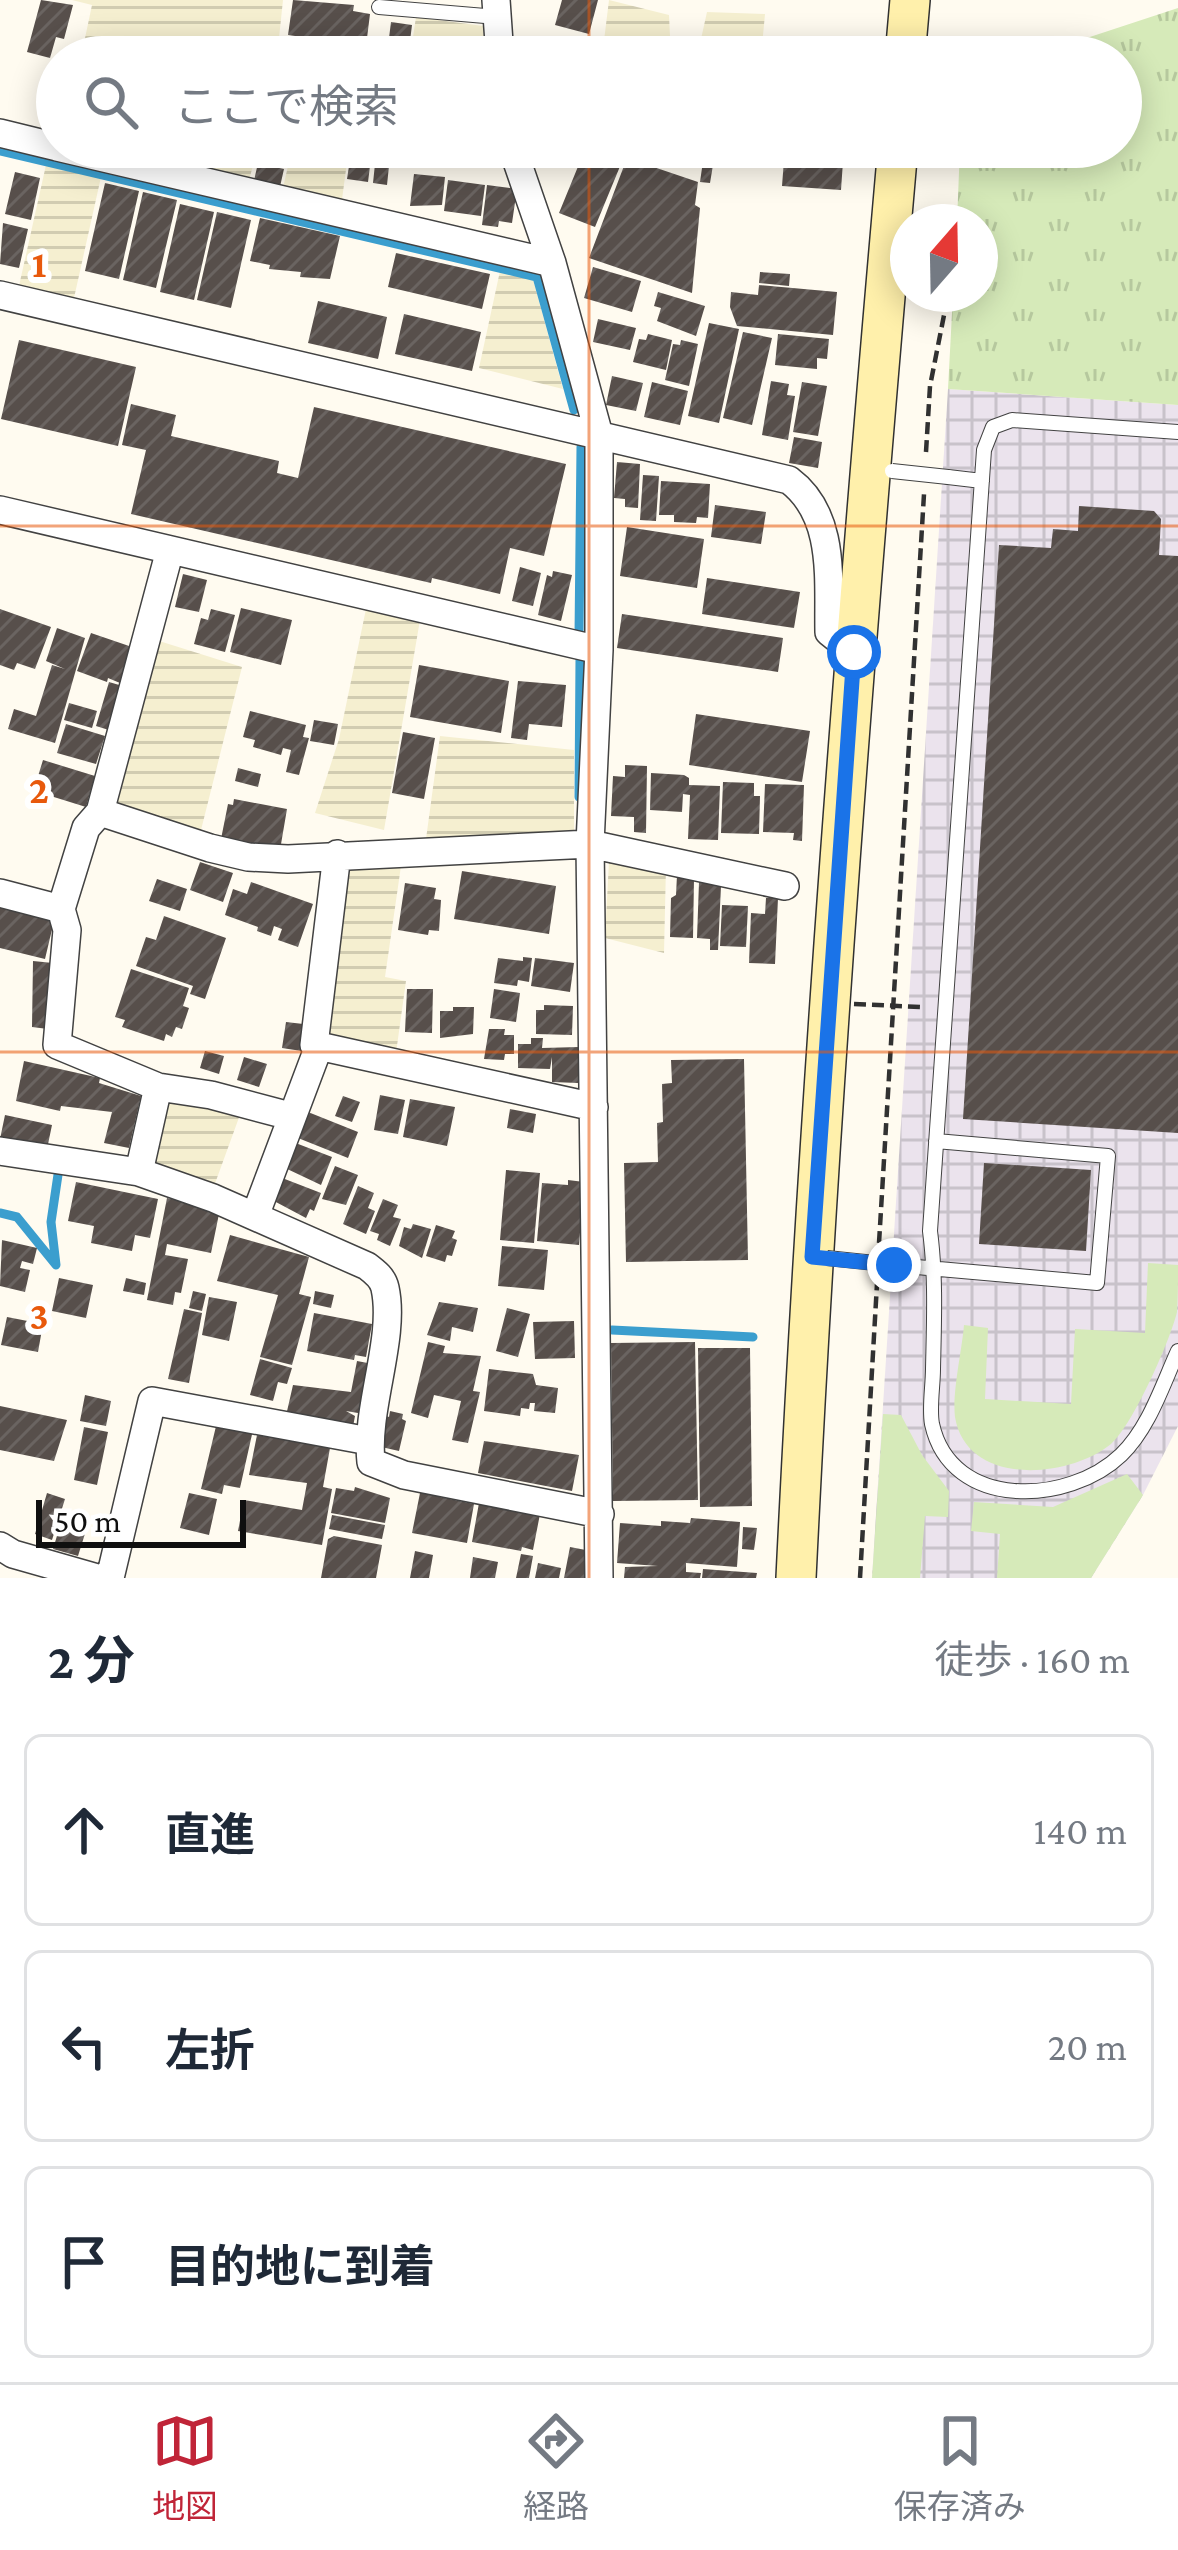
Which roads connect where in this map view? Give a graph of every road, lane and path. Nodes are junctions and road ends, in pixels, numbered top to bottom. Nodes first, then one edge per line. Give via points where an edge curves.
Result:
1 (910, 0) edge
2 (379, 7) dead end
3 (496, 9) edge
4 (907, 36) edge
5 (0, 134) edge
6 (36, 142) edge
7 (147, 168) edge
8 (519, 168) edge
9 (897, 168) edge
10 (552, 263) junction
11 (1, 298) edge
12 (946, 312) edge
13 (1178, 432) edge
14 (599, 435) junction
15 (926, 458) dead end
16 (881, 470) junction
17 (982, 481) junction
18 (925, 482) dead end
19 (0, 510) edge
20 (170, 550) junction
21 (599, 650) junction
22 (854, 652) junction
23 (100, 812) junction
24 (590, 844) junction
25 (337, 854) junction
26 (784, 886) dead end
27 (0, 893) edge
28 (61, 909) junction
29 (854, 1004) dead end
30 (921, 1007) dead end
31 (319, 1046) junction
32 (158, 1087) junction
33 (594, 1107) junction
34 (290, 1116) junction
35 (936, 1141) junction
36 (0, 1151) edge
37 (139, 1172) junction
38 (254, 1216) junction
39 (879, 1244) dead end
40 (819, 1257) junction
41 (886, 1266) junction
42 (935, 1269) junction
43 (1178, 1351) edge
44 (369, 1442) junction
45 (600, 1514) junction
46 (0, 1546) edge
47 (97, 1578) edge
48 (110, 1578) edge
49 (599, 1578) edge
50 (796, 1578) edge
51 (860, 1578) edge

1 - 4 street
2 - 3 lane
5 - 6 street
7 - 10 street
8 - 10 street
9 - 16 street
10 - 14 street
11 - 14 street
12 - 15 path
13 - 17 lane via 1012,420 993,427
14 - 21 street
14 - 22 street via 789,480 808,495 821,517 829,632
16 - 17 lane, bridge
16 - 22 street
17 - 35 lane
18 - 39 path
19 - 20 street
20 - 21 street
20 - 23 street
21 - 24 street
22 - 40 street
23 - 25 street via 248,857
23 - 28 street via 86,828
24 - 25 street
24 - 26 street
24 - 33 street
25 - 31 street
27 - 28 street
28 - 32 street via 67,930 57,1045
29 - 30 path, bridge
31 - 33 street
31 - 34 street
32 - 34 street
32 - 37 street
33 - 45 street
34 - 38 street
35 - 42 lane
35 - 42 lane via 1108,1156 1096,1283
36 - 37 street
37 - 38 street
38 - 44 street via 367,1266 385,1285
40 - 41 lane, bridge
40 - 50 street
41 - 42 lane
41 - 51 path
42 - 43 lane via 932,1424 974,1483 1049,1490 1094,1475 1143,1427
44 - 45 street via 371,1462 404,1474
44 - 48 street via 152,1401
45 - 49 street
46 - 47 street

